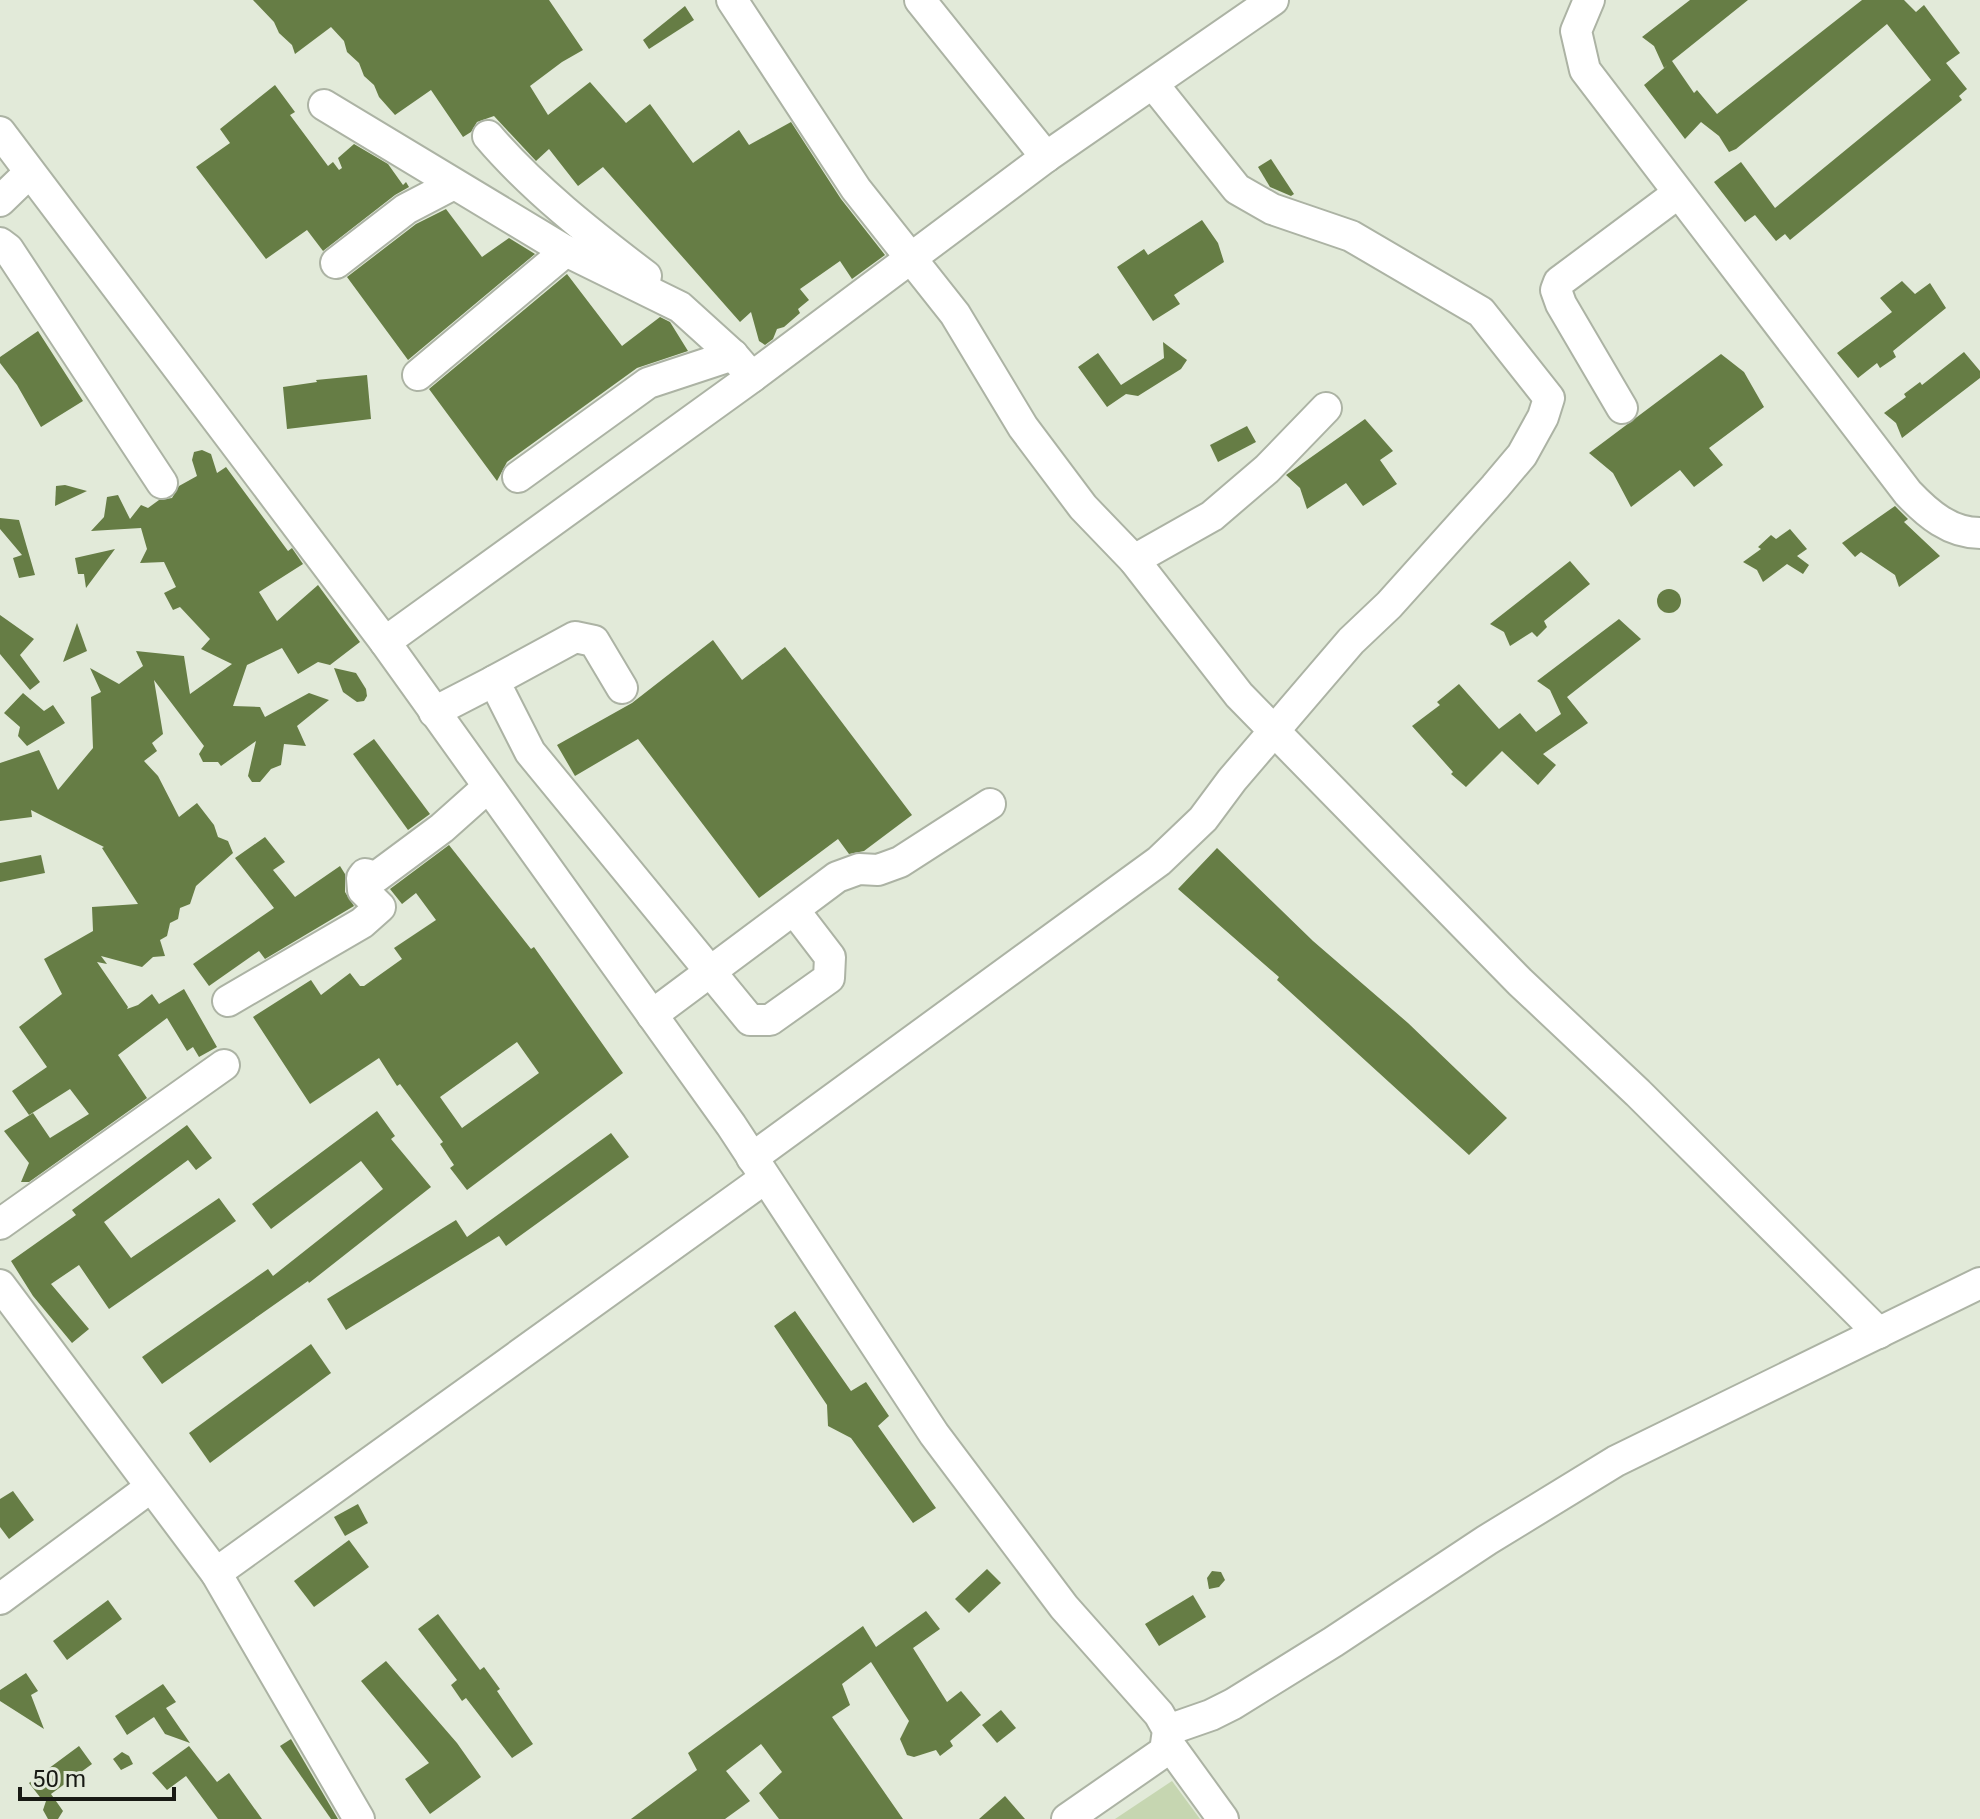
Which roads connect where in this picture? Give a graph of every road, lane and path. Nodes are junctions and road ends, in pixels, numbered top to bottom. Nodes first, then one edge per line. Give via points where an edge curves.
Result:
1 (732, 0) edge
2 (920, 0) edge
3 (1273, 0) edge
4 (1589, 0) edge
5 (1153, 84) junction
6 (324, 105) dead end
7 (0, 132) edge
8 (488, 136) dead end
9 (1046, 157) junction
10 (29, 173) junction
11 (452, 185) junction
12 (1677, 194) junction
13 (0, 201) edge
14 (0, 243) edge
15 (566, 251) junction
16 (909, 259) junction
17 (336, 263) dead end
18 (680, 307) junction
19 (742, 366) junction
20 (418, 375) dead end
21 (1326, 408) dead end
22 (1622, 408) dead end
23 (518, 477) dead end
24 (162, 483) dead end
25 (1980, 533) edge
26 (1134, 560) junction
27 (385, 642) junction
28 (494, 681) junction
29 (622, 688) dead end
30 (434, 712) junction
31 (1273, 731) junction
32 (488, 787) junction
33 (990, 804) dead end
34 (794, 910) junction
35 (712, 971) junction
36 (228, 1001) dead end
37 (652, 1015) junction
38 (224, 1065) dead end
39 (758, 1168) junction
40 (0, 1224) edge
41 (1980, 1283) edge
42 (0, 1285) edge
43 (1879, 1333) junction
44 (151, 1487) junction
45 (216, 1573) junction
46 (0, 1599) edge
47 (1168, 1736) junction
48 (359, 1819) edge
49 (1067, 1819) edge
50 (1223, 1819) edge

1 - 16 street via 856,189
2 - 9 street
3 - 5 street
4 - 12 street via 1576,31 1585,70
5 - 9 street
5 - 31 street via 1237,189 1272,209 1351,236 1481,312 1549,398 1522,455
6 - 11 street
7 - 10 street
8 - 18 street via 529,178
9 - 16 street
10 - 13 street
10 - 27 street
11 - 15 street
11 - 17 street via 406,209
12 - 22 street via 1559,282 1556,290
12 - 25 street via 1908,493 1930,517
14 - 24 street
15 - 18 street
15 - 20 street
16 - 19 street
16 - 26 street via 955,314 1023,427 1083,507
18 - 19 street
19 - 23 street via 648,383
19 - 27 street
21 - 26 street via 1212,516
26 - 31 street
27 - 30 street
28 - 29 street via 575,637 594,641
28 - 30 street
28 - 35 street via 530,752
30 - 32 street
31 - 39 street via 1203,819 1159,861
31 - 43 street
32 - 36 street via 376,877 365,874 363,890 380,907 362,923
32 - 37 street
33 - 34 street via 900,862 837,877
34 - 35 street
34 - 35 street via 830,957 829,978 770,1020 750,1020
35 - 37 street
37 - 39 street
38 - 40 street
39 - 45 street
39 - 47 street via 944,1446 1064,1607 1159,1714
41 - 43 street
42 - 44 street
43 - 47 street via 1616,1461 1233,1704
44 - 45 street
44 - 46 street
45 - 48 street
47 - 49 street via 1165,1751
47 - 50 street

